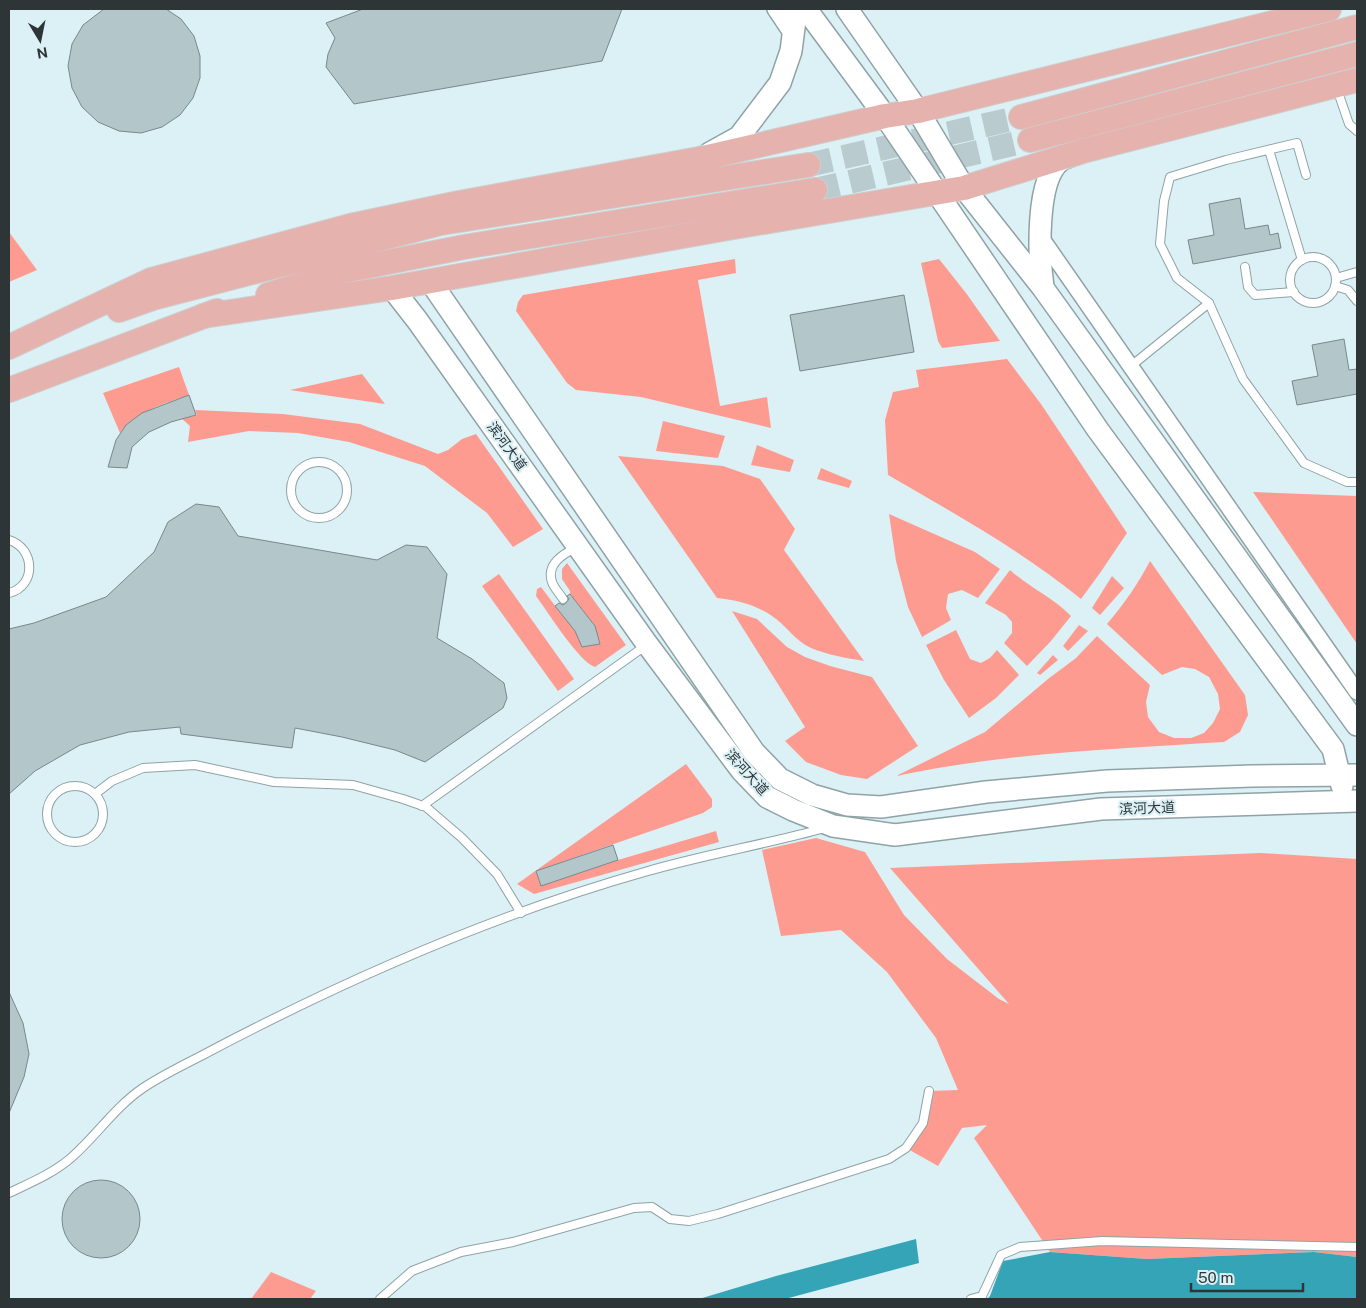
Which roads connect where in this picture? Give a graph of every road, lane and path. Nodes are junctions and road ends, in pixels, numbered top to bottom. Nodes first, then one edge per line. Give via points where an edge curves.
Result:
1 (775, 9) edge
2 (794, 9) edge
3 (806, 9) edge
4 (847, 9) edge
5 (1329, 9) edge
6 (1357, 28) edge
7 (793, 36) junction
8 (1357, 54) edge
9 (1346, 83) edge
10 (918, 111) junction
11 (885, 116) junction
12 (1021, 118) tunnel mouth
13 (1357, 131) edge
14 (1030, 140) tunnel mouth
15 (1269, 150) junction
16 (1083, 151) junction
17 (699, 159) junction
18 (808, 165) tunnel mouth
19 (1306, 175) dead end
20 (964, 188) junction
21 (815, 190) tunnel mouth
22 (936, 192) junction
23 (1040, 236) junction
24 (1302, 260) junction
25 (1244, 267) dead end
26 (1357, 272) edge
27 (430, 281) junction
28 (1336, 282) junction
29 (392, 288) junction
30 (1042, 288) junction
31 (1294, 292) junction
32 (1357, 301) edge
33 (1209, 303) junction
34 (203, 316) junction
35 (9, 348) edge
36 (1131, 366) junction
37 (9, 390) edge
38 (1357, 482) edge
39 (303, 512) joint
40 (9, 540) edge
41 (578, 546) junction
42 (9, 593) edge
43 (563, 599) dead end
44 (647, 644) junction
45 (1357, 692) edge
46 (1357, 725) edge
47 (1348, 774) edge
48 (96, 794) junction
49 (1351, 801) edge
50 (422, 806) junction
51 (833, 826) junction
52 (521, 913) junction
53 (929, 1091) dead end
54 (9, 1193) edge
55 (1357, 1247) edge
56 (380, 1299) edge
57 (971, 1299) edge

1 - 7 street
2 - 7 street
3 - 11 street
4 - 10 street
5 - 10 main road
6 - 12 main road
7 - 17 street via 780,84 739,137
8 - 14 main road
9 - 13 lane via 1349,124
9 - 16 main road
10 - 11 main road
10 - 20 street
11 - 17 main road
11 - 22 street
15 - 19 lane via 1296,143
15 - 24 lane
15 - 33 lane via 1170,177 1160,244 1177,278
16 - 20 main road
16 - 23 street via 1061,160 1051,173 1042,203
17 - 35 main road via 350,226 151,280
18 - 35 main road via 441,223 153,298
20 - 22 main road
20 - 30 street
21 - 34 main road via 464,247 343,271
22 - 27 main road
22 - 47 street via 1098,430 1333,749
23 - 30 street
23 - 36 street
24 - 28 lane via 1324,260 1334,271
24 - 31 lane via 1290,278
25 - 31 lane via 1248,287 1255,295
26 - 28 lane
27 - 29 main road
27 - 47 street, 滨河大道 via 754,752 780,779 812,795 847,805 881,807 986,792 1107,781
28 - 31 lane via 1327,298 1312,303 1305,302
28 - 32 lane
29 - 34 main road
29 - 41 street, 滨河大道
30 - 46 street
33 - 36 lane
33 - 38 lane via 1243,379 1304,463 1347,482
34 - 37 main road
36 - 45 street
39 - 39 lane via 320,517 337,511 343,504 347,486 339,470 324,462 315,462 299,471 291,488 292,497
40 - 42 lane via 22,547 27,555 29,572 20,587
41 - 43 lane via 560,555 552,568 552,582
41 - 44 street, 滨河大道
44 - 50 lane
44 - 51 street, 滨河大道 via 742,770 768,797
47 - 49 street
48 - 48 lane via 80,786 62,789 50,802 47,812 52,830 67,840 76,841 94,834 99,828 103,810
48 - 50 lane via 112,782 143,768 195,765 274,782 353,786
49 - 51 street, 滨河大道 via 1101,809 895,835
50 - 52 lane via 462,838 497,874
51 - 52 lane via 648,871
52 - 54 lane via 349,982 197,1058 143,1088 113,1113 72,1158 52,1172
53 - 56 lane via 924,1123 906,1148 889,1159 689,1221 670,1219 652,1207 634,1208 513,1242 461,1252 412,1271
55 - 57 lane via 1102,1241 1020,1247 1001,1255 982,1296

